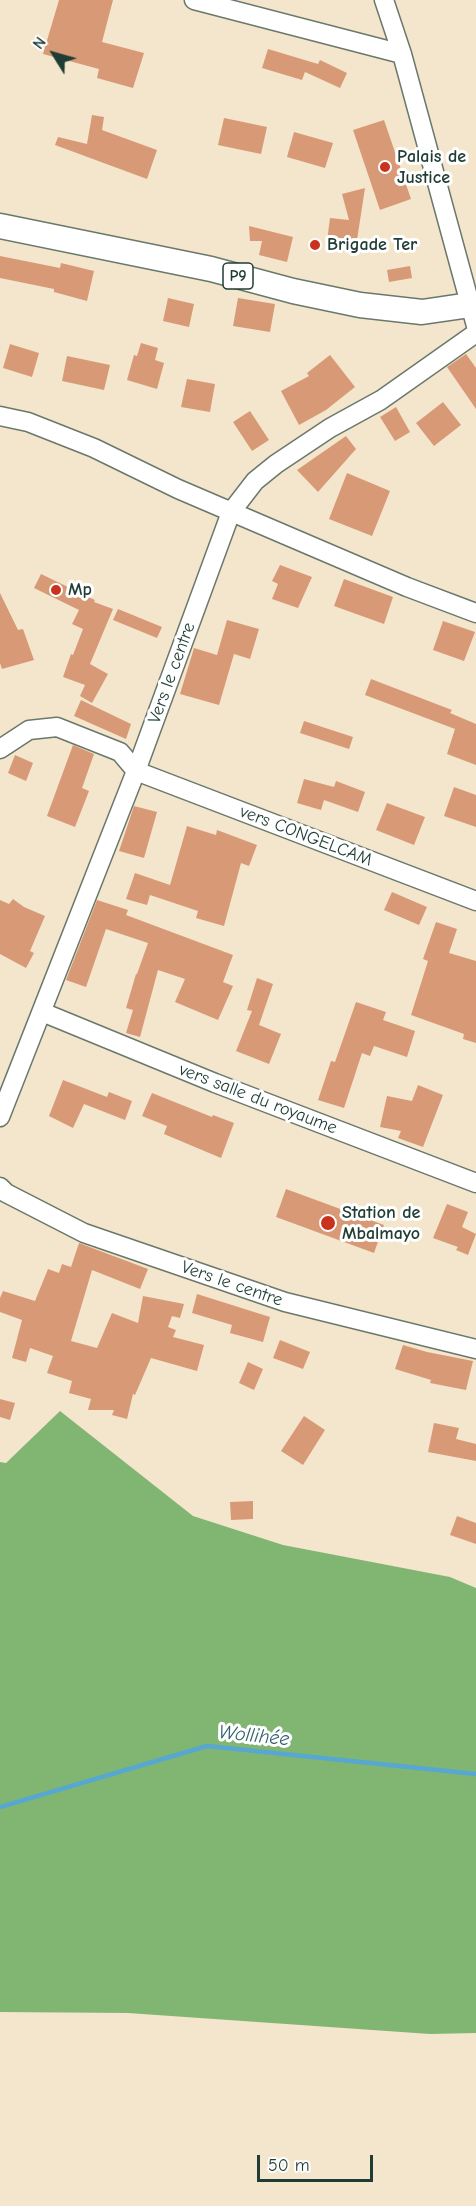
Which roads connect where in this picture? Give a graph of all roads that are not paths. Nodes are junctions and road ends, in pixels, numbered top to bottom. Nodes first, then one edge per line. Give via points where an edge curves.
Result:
1 (194, 0) edge
2 (384, 0) edge
3 (402, 54) junction
4 (0, 226) edge
5 (474, 312) edge
6 (476, 333) edge
7 (0, 416) edge
8 (231, 512) junction
9 (476, 612) edge
10 (0, 749) edge
11 (136, 771) junction
12 (476, 901) edge
13 (42, 1012) junction
14 (0, 1117) edge
15 (476, 1183) edge
16 (0, 1187) edge
17 (476, 1349) edge

1 - 3 street
2 - 3 street
3 - 5 street
4 - 5 main road, P9 via 211,269 360,305 422,312
6 - 8 street, Vers le centre via 381,400 276,464 255,481
7 - 8 street via 28,422 94,448
8 - 9 street
8 - 11 street, Vers le centre
10 - 11 street via 29,730 57,727 120,752
11 - 12 street, vers CONGELCAM
11 - 13 street, Vers le centre
13 - 14 street, Vers le centre
13 - 15 street, vers salle du royaume
16 - 17 street, Vers le centre via 84,1233 264,1295

